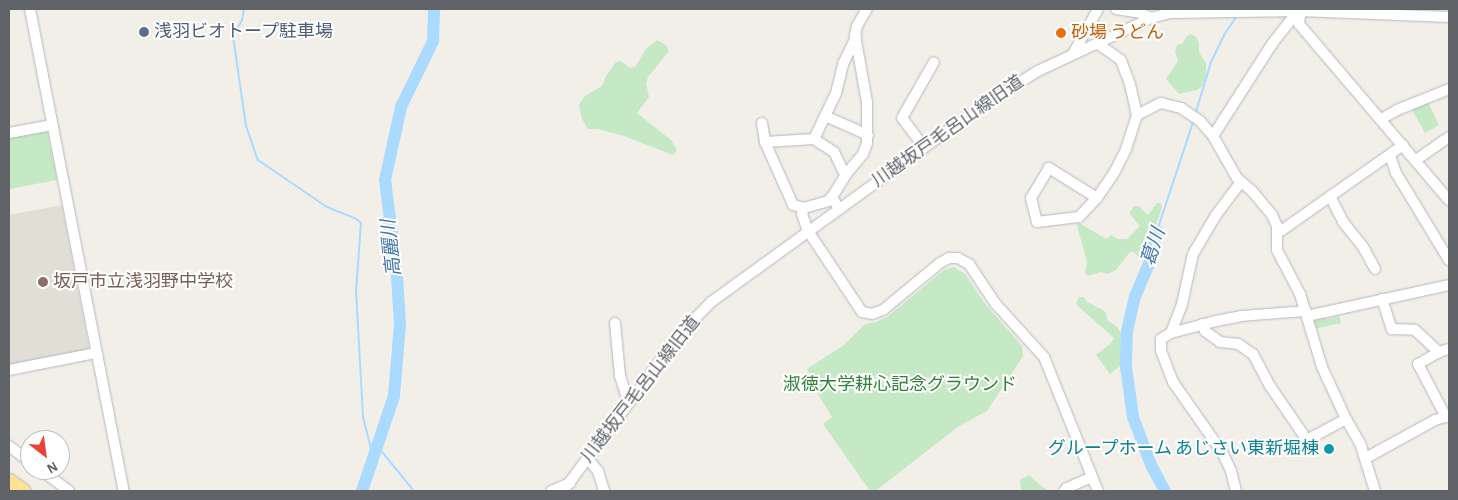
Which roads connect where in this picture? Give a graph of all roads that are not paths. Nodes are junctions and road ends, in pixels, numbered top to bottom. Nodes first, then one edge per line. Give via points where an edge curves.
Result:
1 (30, 9) edge
2 (867, 9) edge
3 (1098, 9) edge
4 (1116, 9) edge
5 (1300, 10) edge
6 (1153, 14) edge
7 (1449, 17) edge
8 (1290, 20) dead end
9 (856, 38) junction
10 (1097, 43) junction
11 (1073, 54) junction
12 (934, 62) dead end
13 (1449, 90) edge
14 (1137, 115) junction
15 (825, 116) junction
16 (1381, 119) junction
17 (762, 123) dead end
18 (52, 125) junction
19 (9, 133) edge
20 (868, 135) junction
21 (1213, 136) junction
22 (1449, 136) edge
23 (814, 139) junction
24 (765, 142) junction
25 (1403, 145) junction
26 (924, 147) junction
27 (1390, 154) junction
28 (1416, 160) junction
29 (845, 176) junction
30 (1241, 182) junction
31 (1330, 196) junction
32 (832, 197) junction
33 (1097, 198) junction
34 (1449, 200) edge
35 (804, 208) junction
36 (838, 208) junction
37 (808, 231) junction
38 (1278, 233) junction
39 (1449, 260) edge
40 (1375, 269) dead end
41 (1449, 285) edge
42 (1382, 299) junction
43 (1306, 314) junction
44 (615, 323) dead end
45 (1202, 324) junction
46 (1171, 333) junction
47 (1444, 351) edge
48 (96, 352) junction
49 (9, 370) edge
50 (629, 403) junction
51 (1448, 417) edge
52 (1346, 419) junction
53 (9, 446) edge
54 (20, 454) edge
55 (587, 458) junction
56 (1366, 458) junction
57 (1092, 477) junction
58 (54, 480) edge
59 (9, 481) edge
60 (570, 482) junction
61 (23, 491) edge
62 (69, 491) edge
63 (124, 491) edge
64 (551, 491) edge
65 (563, 491) edge
66 (604, 491) edge
67 (1064, 491) edge
68 (1098, 491) edge
69 (1236, 491) edge
70 (1375, 491) edge

1 - 18 street
2 - 9 street via 857,26
3 - 11 street
4 - 6 street
5 - 6 street, 川越坂戸毛呂山線旧道
5 - 7 street, 川越坂戸毛呂山線旧道
5 - 16 street via 1299,24
6 - 10 street, 川越坂戸毛呂山線旧道
8 - 21 street
9 - 15 street
9 - 20 street
10 - 11 street, 川越坂戸毛呂山線旧道
10 - 14 street via 1121,60
11 - 26 street, 川越坂戸毛呂山線旧道 via 1004,90
12 - 26 street via 902,118
13 - 16 street
14 - 21 street via 1162,103 1180,108 1200,121
14 - 33 street via 1126,149
15 - 20 street
15 - 23 street
16 - 25 street
17 - 24 street
18 - 19 street
18 - 48 street
20 - 29 street via 863,154
21 - 30 street
22 - 28 street
23 - 24 street
23 - 29 street via 834,152
24 - 35 street via 793,205
25 - 27 street
25 - 28 street
26 - 36 street, 川越坂戸毛呂山線旧道
27 - 31 street
27 - 39 street via 1396,173
28 - 34 street
29 - 32 street
30 - 38 street via 1272,215
30 - 46 street via 1193,254 1182,304
31 - 38 street
31 - 40 street via 1343,222
32 - 35 street
32 - 36 street
33 - 33 street via 1079,217 1037,222 1031,198 1049,168
35 - 37 street via 802,214
36 - 37 street, 川越坂戸毛呂山線旧道
37 - 50 street, 川越坂戸毛呂山線旧道 via 737,282 696,317
37 - 57 street via 854,302 867,314 890,305 950,258 958,258 968,264 994,303 1044,357
38 - 43 street via 1277,250 1300,294
41 - 42 street
42 - 43 street
42 - 47 street via 1392,329 1418,332
43 - 45 street via 1241,316
43 - 52 street via 1322,367
44 - 50 street via 620,376
45 - 46 street
45 - 52 street via 1205,331 1220,342 1238,344 1253,354 1270,386 1307,440
46 - 69 street via 1161,339 1167,369 1178,392 1222,452
47 - 51 street via 1418,364
48 - 49 street
48 - 63 street
50 - 55 street, 川越坂戸毛呂山線旧道
51 - 56 street
52 - 56 street
53 - 54 street
55 - 60 street, 川越坂戸毛呂山線旧道
55 - 66 street via 598,471
56 - 70 street
57 - 67 street
57 - 68 street
58 - 62 street
59 - 61 highway
60 - 64 street
60 - 65 street, 川越坂戸毛呂山線旧道

